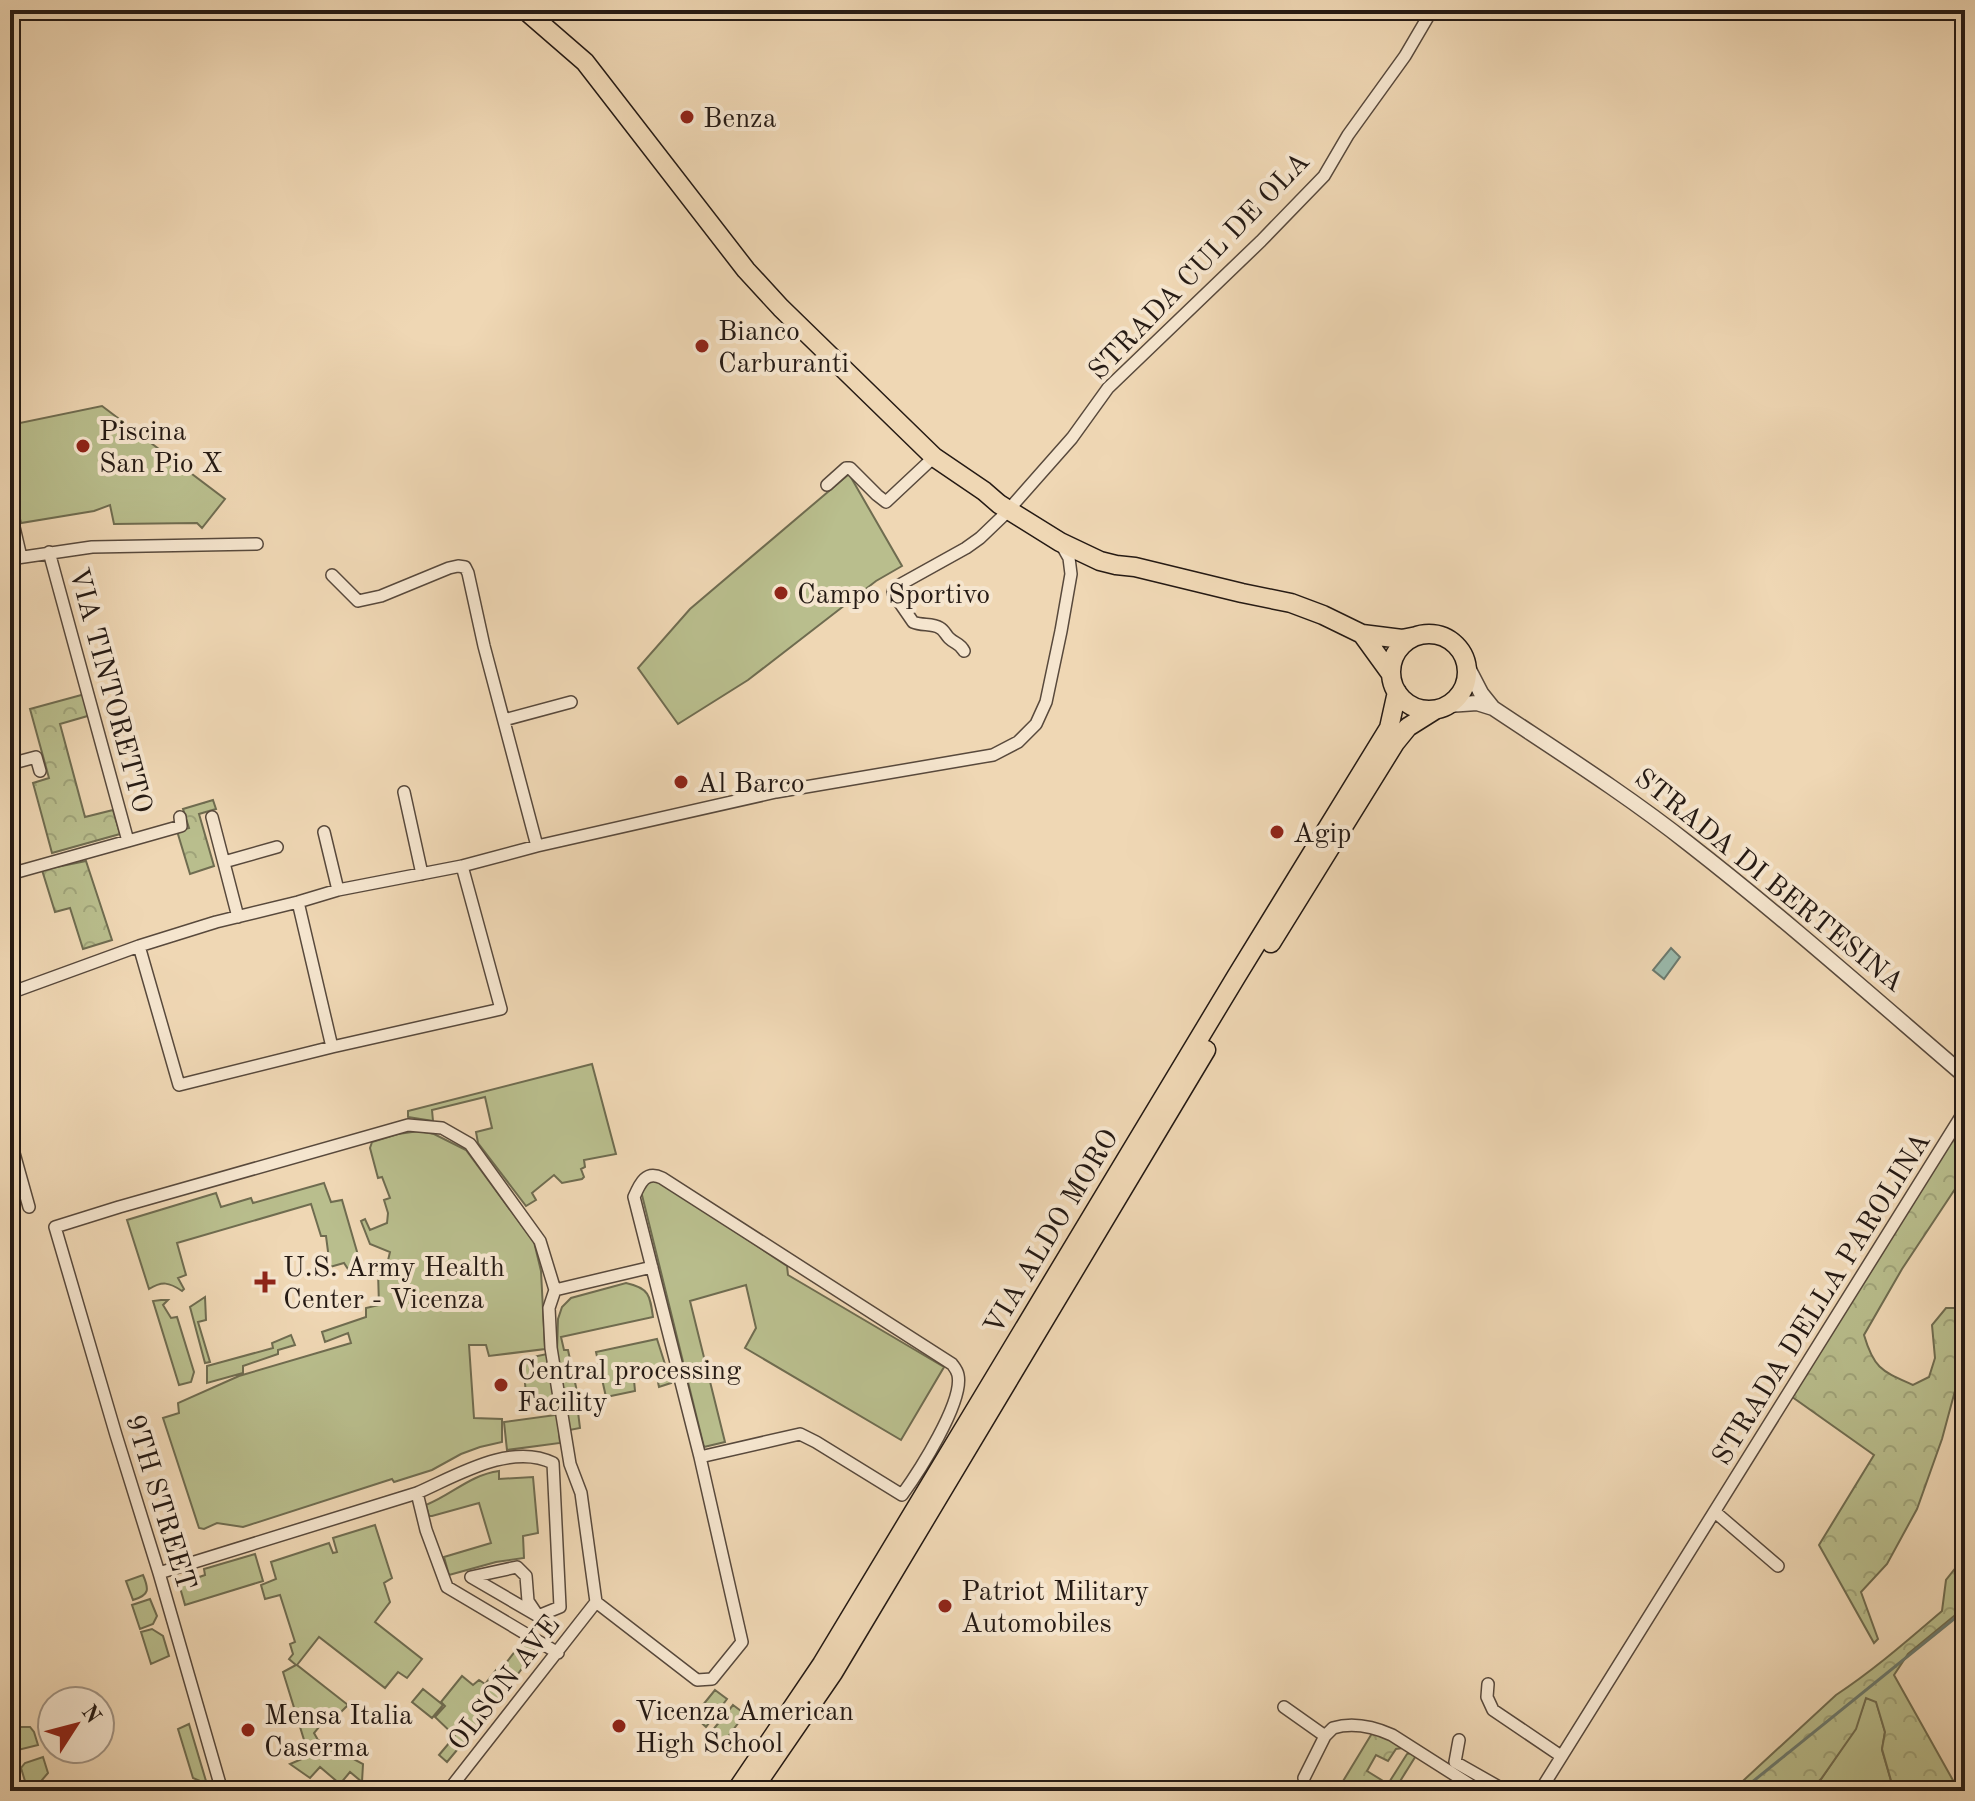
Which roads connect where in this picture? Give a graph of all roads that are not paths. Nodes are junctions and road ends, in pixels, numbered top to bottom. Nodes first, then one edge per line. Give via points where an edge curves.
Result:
1 (1432, 10) edge
2 (538, 14) edge
3 (934, 457) junction
4 (827, 485) dead end
5 (1012, 507) junction
6 (10, 510) edge
7 (257, 544) dead end
8 (49, 552) junction
9 (1081, 552) junction
10 (15, 558) edge
11 (1071, 574) junction
12 (332, 575) dead end
13 (1362, 634) junction
14 (1417, 636) junction
15 (964, 651) dead end
16 (1467, 666) junction
17 (1394, 683) junction
18 (571, 702) dead end
19 (1441, 707) junction
20 (1493, 708) junction
21 (504, 720) junction
22 (10, 764) edge
23 (40, 771) dead end
24 (404, 792) dead end
25 (180, 817) dead end
26 (212, 817) dead end
27 (324, 832) dead end
28 (128, 841) junction
29 (537, 846) junction
30 (277, 847) dead end
31 (224, 862) junction
32 (462, 866) junction
33 (10, 874) edge
34 (422, 874) junction
35 (338, 890) junction
36 (298, 902) junction
37 (238, 917) junction
38 (139, 946) junction
39 (10, 993) edge
40 (332, 1047) junction
41 (1965, 1076) edge
42 (1965, 1110) edge
43 (10, 1139) edge
44 (29, 1207) dead end
45 (652, 1267) junction
46 (555, 1290) junction
47 (700, 1457) junction
48 (553, 1463) junction
49 (570, 1464) junction
50 (417, 1493) junction
51 (1715, 1512) junction
52 (1778, 1566) dead end
53 (159, 1573) junction
54 (596, 1602) junction
55 (538, 1616) junction
56 (558, 1653) junction
57 (1488, 1684) dead end
58 (1284, 1707) dead end
59 (1353, 1725) junction
60 (1325, 1736) junction
61 (1349, 1738) dead end
62 (1459, 1740) dead end
63 (1561, 1756) junction
64 (10, 1772) edge
65 (1304, 1778) dead end
66 (16, 1791) edge
67 (222, 1791) edge
68 (448, 1791) edge
69 (736, 1791) edge
70 (752, 1791) edge
71 (1480, 1791) edge
72 (1506, 1791) edge
73 (1540, 1791) edge

1 - 5 street, STRADA CUL DE OLA via 1324,176 1108,388
2 - 3 main road, STRADA DI BERTESINA via 585,62 746,270
3 - 4 street via 886,502 850,468
3 - 5 main road, STRADA DI BERTESINA
5 - 9 main road, STRADA DI BERTESINA
5 - 9 main road, STRADA DI BERTESINA
5 - 15 street via 966,548 894,588 913,622 936,625
6 - 10 street
7 - 8 street
8 - 10 street
8 - 28 street, VIA TINTORETTO
9 - 11 street
9 - 11 street
9 - 13 main road, STRADA DI BERTESINA via 1291,603
11 - 29 street via 1046,702 1036,724 1018,742 993,755 776,792
12 - 21 street via 358,601 465,567
13 - 14 main road, STRADA DI BERTESINA
13 - 17 main road, STRADA DI BERTESINA
14 - 16 main road, STRADA DI BERTESINA via 1452,641
14 - 17 main road via 1397,650
16 - 19 main road via 1461,693
16 - 20 street, STRADA DI BERTESINA
17 - 19 main road, STRADA DI BERTESINA via 1402,699 1417,708
17 - 69 main road, VIA ALDO MORO via 1389,728 822,1664
18 - 21 street
19 - 20 street, STRADA DI BERTESINA via 1477,703
19 - 70 main road, VIA ALDO MORO via 1408,727 1395,743 833,1673
20 - 41 street, STRADA DI BERTESINA via 1688,843
21 - 29 street
22 - 23 street via 36,757
24 - 34 street
25 - 28 street, VIA TINTORETTO via 181,826
26 - 31 street
27 - 35 street
28 - 33 street, VIA TINTORETTO
29 - 32 street
30 - 31 street
31 - 37 street
32 - 34 street
32 - 40 street via 501,1009
34 - 35 street
35 - 36 street
36 - 37 street
36 - 40 street
37 - 38 street
38 - 39 street
38 - 40 street via 179,1085
42 - 51 street, STRADA DELLA PAROLINA
43 - 44 street
45 - 46 street
45 - 47 street
45 - 47 street via 634,1197 645,1177 656,1175 958,1372 952,1407 902,1495 800,1434
46 - 49 street via 549,1308 551,1348
46 - 53 street, 9TH STREET via 540,1241 470,1144 442,1128 408,1125 55,1227
47 - 54 street via 742,1642 712,1679 697,1680
48 - 49 street
48 - 50 street via 501,1458
48 - 55 street via 560,1607
49 - 54 street via 581,1493
50 - 53 street
50 - 56 street via 447,1587
51 - 52 street
51 - 63 street, STRADA DELLA PAROLINA
53 - 67 street, 9TH STREET
54 - 56 street, OLSON AVE
55 - 55 street via 528,1601 526,1576 517,1567 471,1577
56 - 68 street, OLSON AVE
57 - 63 street via 1493,1710
58 - 60 street
59 - 60 street via 1333,1728
59 - 61 street
59 - 71 street via 1392,1735
60 - 65 street
62 - 72 street via 1455,1762
63 - 73 street, STRADA DELLA PAROLINA
64 - 66 street

